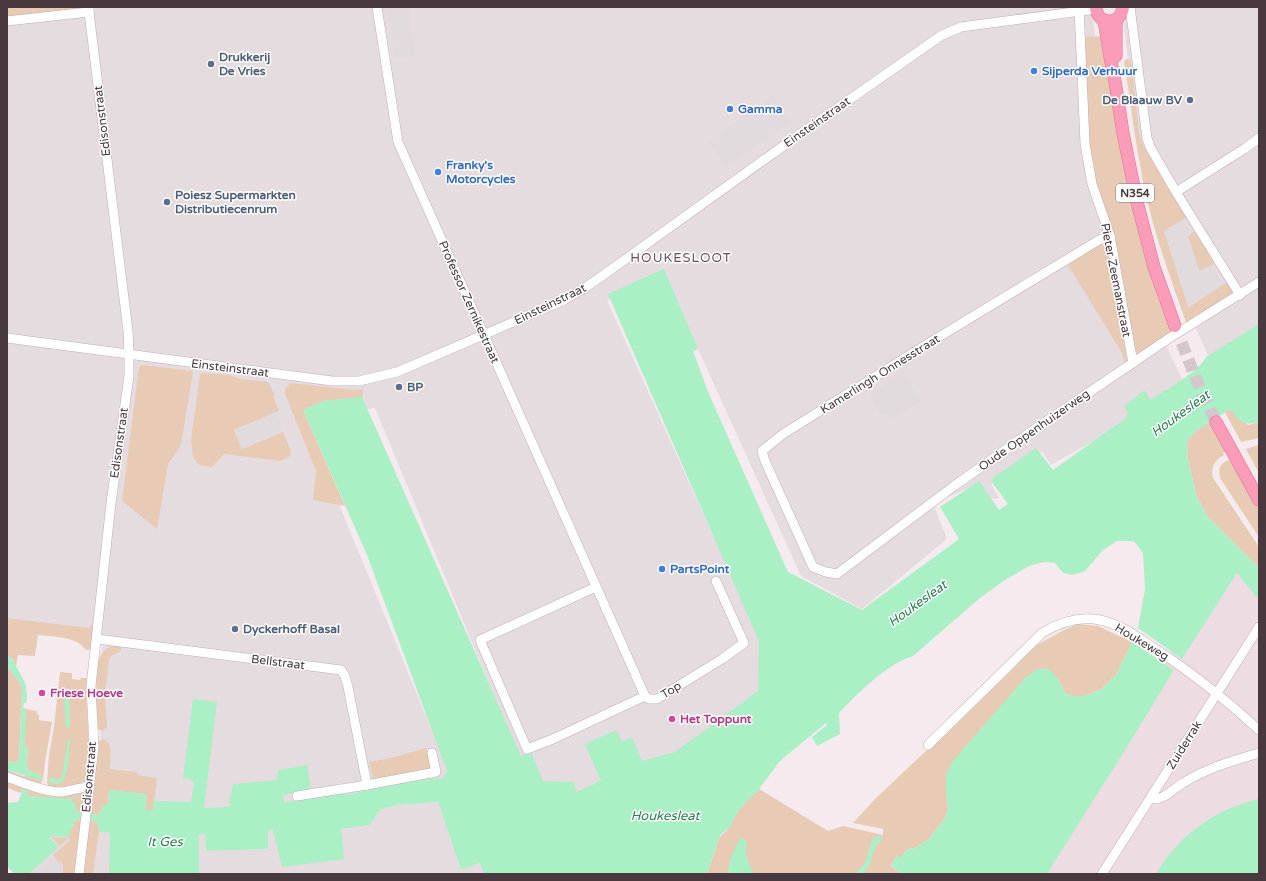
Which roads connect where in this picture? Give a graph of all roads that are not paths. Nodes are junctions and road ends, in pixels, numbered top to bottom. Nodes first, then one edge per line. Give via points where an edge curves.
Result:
1 (377, 7) edge
2 (1123, 7) edge
3 (1130, 7) edge
4 (1096, 8) edge
5 (1079, 9) edge
6 (89, 10) edge
7 (1118, 18) junction
8 (1104, 20) junction
9 (7, 21) edge
10 (1115, 81) junction
11 (1259, 138) edge
12 (1176, 192) junction
13 (1110, 236) junction
14 (1259, 282) edge
15 (1240, 295) junction
16 (1175, 326) tunnel mouth
17 (484, 335) junction
18 (7, 338) edge
19 (129, 354) junction
20 (1133, 363) junction
21 (1216, 422) tunnel mouth
22 (1259, 500) edge
23 (813, 567) joint
24 (716, 581) dead end
25 (596, 587) junction
26 (1259, 627) edge
27 (97, 639) junction
28 (1217, 693) junction
29 (645, 696) junction
30 (1259, 730) edge
31 (928, 745) dead end
32 (432, 753) dead end
33 (1259, 753) edge
34 (7, 778) edge
35 (367, 785) junction
36 (90, 787) junction
37 (297, 796) dead end
38 (1151, 798) junction
39 (79, 874) edge
40 (1102, 874) edge

1 - 17 street, Professor Zernikestraat via 398,142
2 - 7 main road, N354
3 - 12 street via 1146,138
4 - 5 street, Einsteinstraat
4 - 8 main road, N354
5 - 13 street, Pieter Zeemanstraat via 1085,144 1092,184
5 - 17 street, Einsteinstraat via 962,27 942,35 586,287 564,300
6 - 9 street
6 - 19 street, Edisonstraat
7 - 8 main road via 1112,21
7 - 10 main road, N354 via 1115,32
8 - 10 main road, N354
10 - 16 main road, N354 via 1137,202 1154,267
11 - 12 street
12 - 15 street
13 - 20 street, Pieter Zeemanstraat
13 - 23 street, Kamerlingh Onnesstraat via 1099,240 922,347 783,434 762,451
14 - 15 street, Oude Oppenhuizerweg
15 - 20 street, Oude Oppenhuizerweg
17 - 19 street, Einsteinstraat via 398,372 359,381 332,381
17 - 25 street, Professor Zernikestraat
18 - 19 street, Einsteinstraat
19 - 27 street, Edisonstraat via 129,376 111,503
20 - 23 street, Oude Oppenhuizerweg via 954,486 837,574
21 - 22 main road
24 - 29 street, Top via 744,643 666,694 653,700
25 - 29 street, Professor Zernikestraat
25 - 29 street, Top via 480,640 527,749
26 - 28 street, Zuiderrak
27 - 35 street, Bellstraat via 341,670 348,687
27 - 36 street, Edisonstraat via 91,686 94,747
28 - 30 street, Houkeweg
28 - 31 street, Houkeweg via 1179,664 1124,629 1106,621 1080,619 1060,623 1042,633
28 - 38 street, Zuiderrak
32 - 35 street via 436,772
33 - 38 street, Zuiderrak via 1214,767 1184,782 1161,798
34 - 36 street via 61,792
35 - 37 street
36 - 39 street, Edisonstraat
38 - 40 street, Zuiderrak

